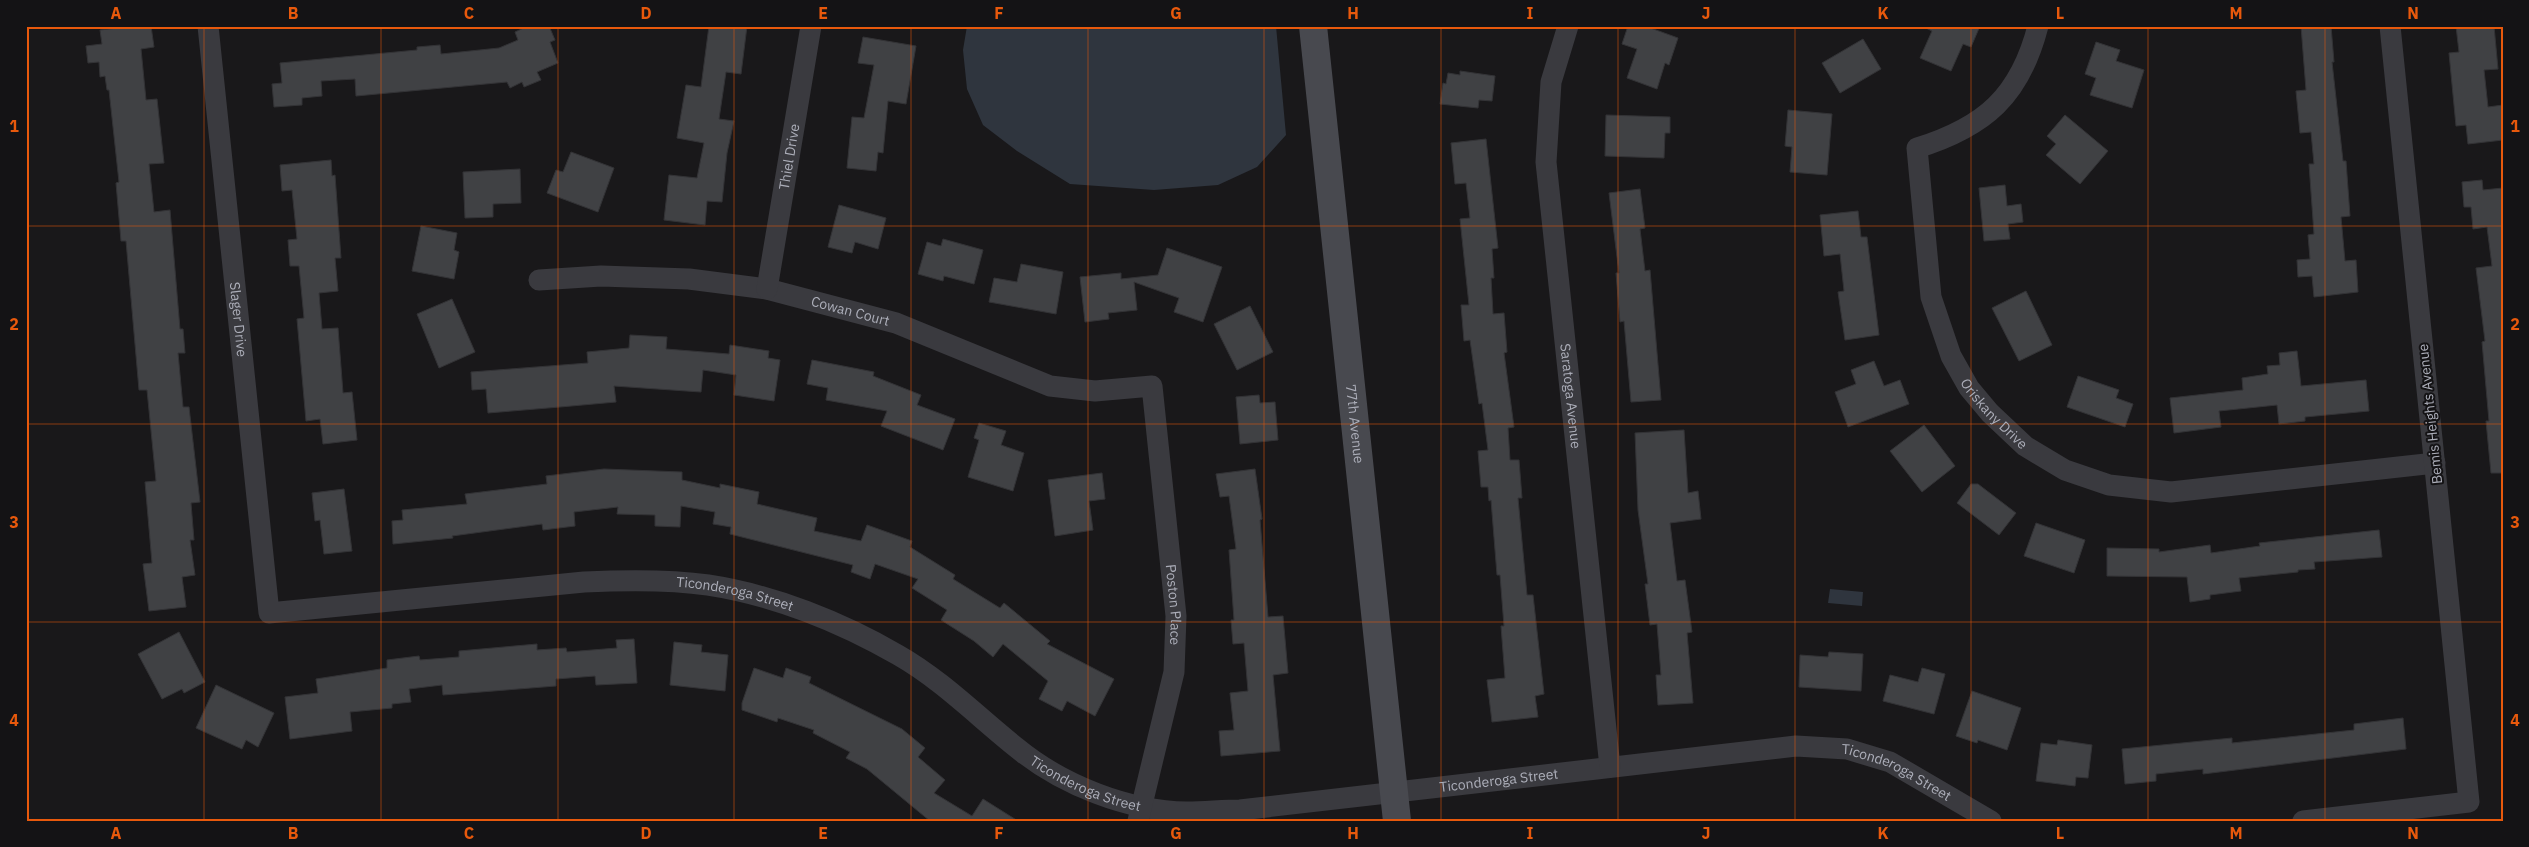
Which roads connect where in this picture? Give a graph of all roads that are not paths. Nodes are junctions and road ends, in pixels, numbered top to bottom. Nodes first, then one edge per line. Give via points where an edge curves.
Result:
1 (208, 26) edge
2 (811, 26) edge
3 (1313, 26) edge
4 (1568, 26) edge
5 (2038, 26) edge
6 (2390, 26) edge
7 (539, 280) dead end
8 (767, 289) junction
9 (1152, 386) joint
10 (2435, 463) junction
11 (269, 613) joint
12 (1610, 767) junction
13 (1394, 792) junction
14 (1140, 814) edge
15 (1397, 821) edge
16 (1991, 821) edge
17 (2303, 821) edge

1 - 11 street, Slager Drive
2 - 8 street, Thiel Drive
3 - 13 street, 77th Avenue
4 - 12 street, Saratoga Avenue via 1551,82 1546,162
5 - 10 street, Oriskany Drive via 2031,52 2006,96 1978,122 1949,138 1917,148 1931,296 1951,356 1969,388 1990,413 2025,446 2065,470 2118,486 2171,492
6 - 10 street, Bemis Heights Avenue
7 - 8 street, Cowan Court via 601,276 689,279
8 - 9 street, Cowan Court via 896,323 1050,386 1095,391
9 - 14 street, Poston Place via 1176,616 1174,672
10 - 17 street, Bemis Heights Avenue via 2469,802
11 - 14 street, Ticonderoga Street via 584,582 634,580 708,585 774,599 845,628 899,655 944,686 1018,750 1054,773
12 - 13 street, Ticonderoga Street
12 - 16 street, Ticonderoga Street via 1796,746 1847,749 1890,762
13 - 14 street, Ticonderoga Street via 1240,810
13 - 15 street, 77th Avenue

